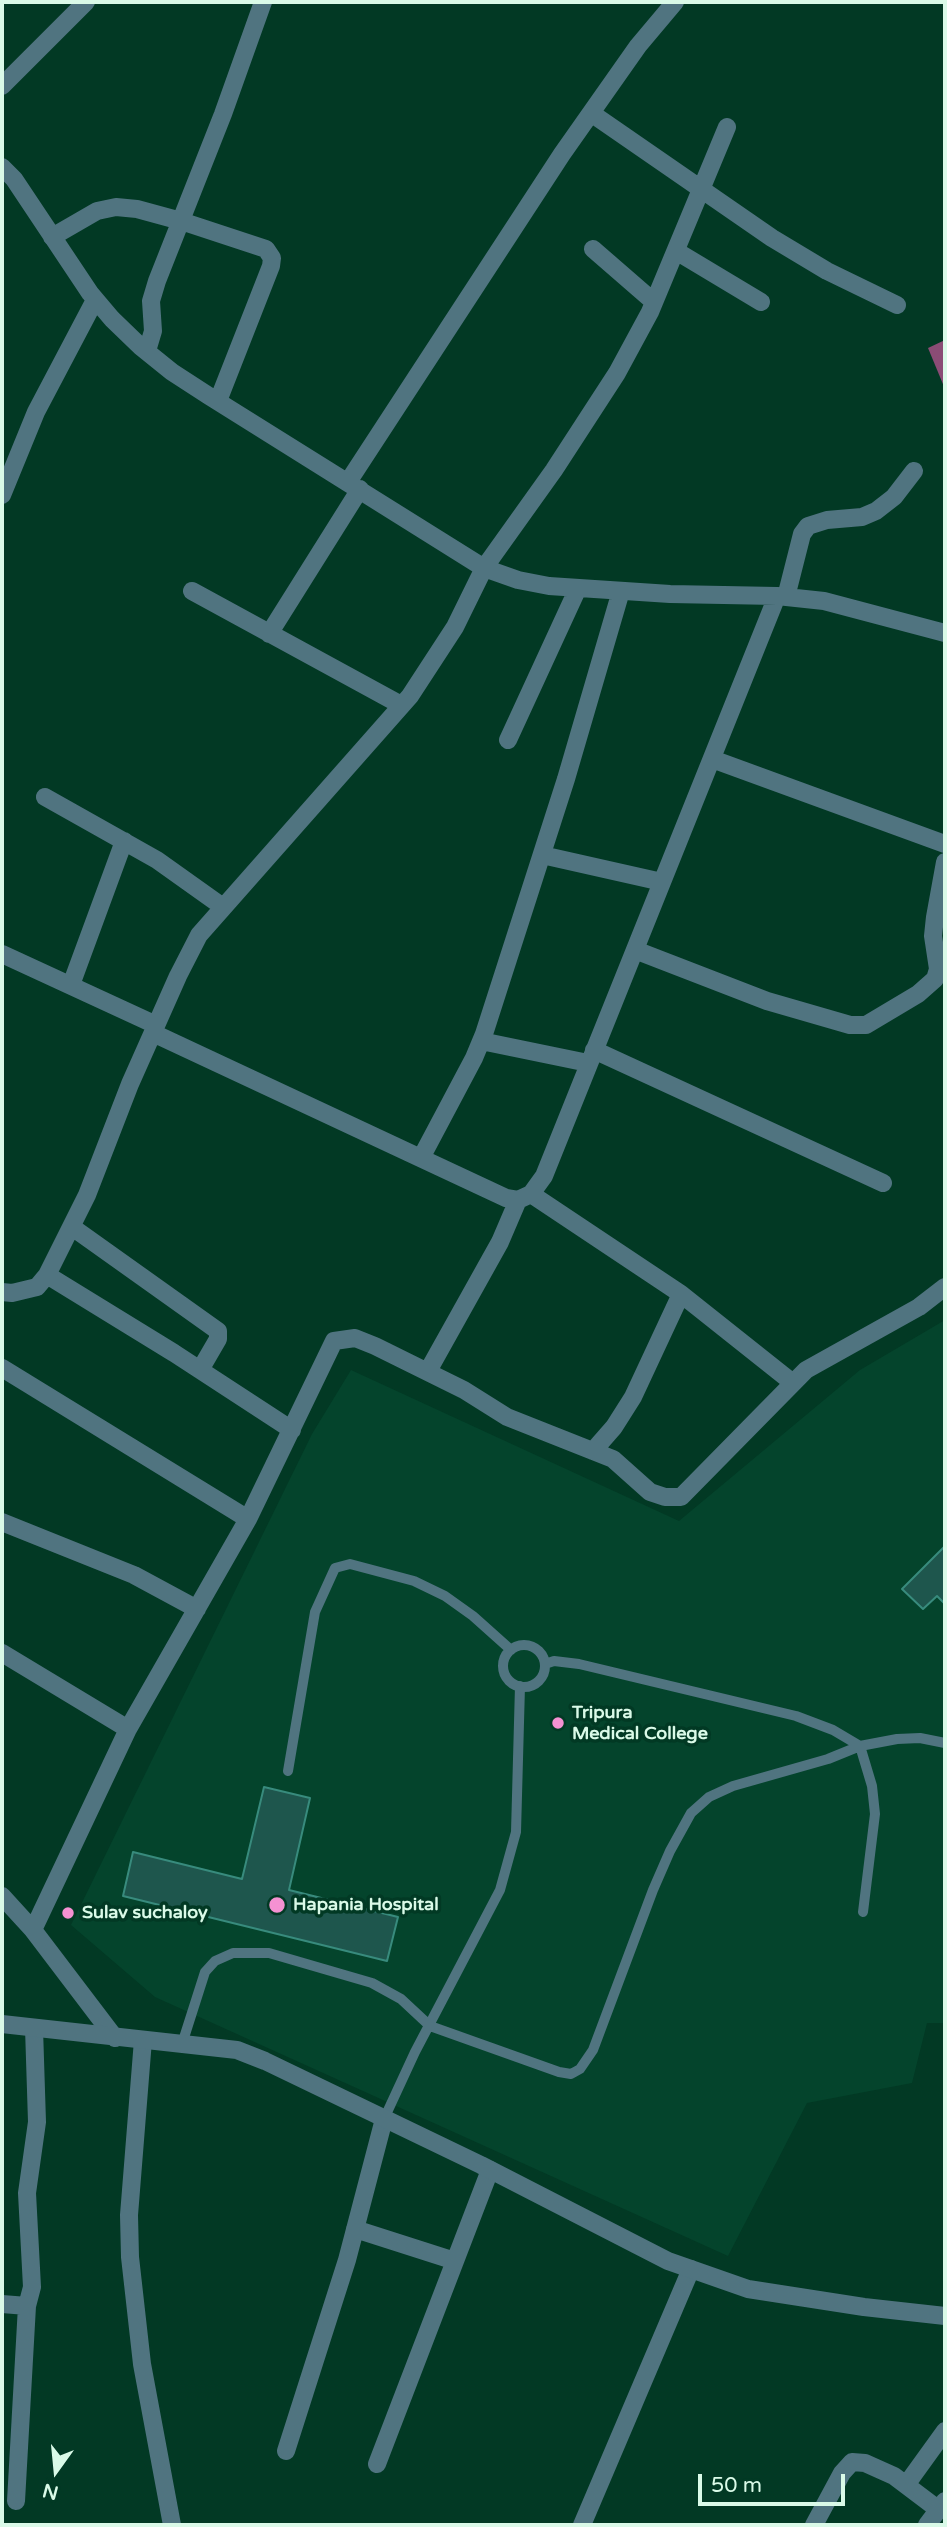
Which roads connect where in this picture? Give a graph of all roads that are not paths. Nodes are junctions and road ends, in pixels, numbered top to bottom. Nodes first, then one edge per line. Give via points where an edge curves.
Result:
1 (86, 2) edge
2 (263, 2) edge
3 (675, 2) edge
4 (2, 86) edge
5 (591, 113) junction
6 (727, 127) dead end
7 (2, 167) edge
8 (702, 190) junction
9 (181, 220) junction
10 (52, 237) junction
11 (593, 249) dead end
12 (676, 251) junction
13 (96, 300) junction
14 (654, 302) junction
15 (761, 302) dead end
16 (897, 305) dead end
17 (146, 351) junction
18 (218, 401) junction
19 (914, 471) dead end
20 (354, 485) junction
21 (2, 495) edge
22 (484, 568) junction
23 (578, 588) junction
24 (621, 591) junction
25 (192, 592) dead end
26 (781, 597) junction
27 (945, 633) edge
28 (268, 634) junction
29 (401, 705) junction
30 (508, 740) dead end
31 (712, 759) junction
32 (45, 797) dead end
33 (124, 841) junction
34 (945, 844) edge
35 (542, 855) junction
36 (945, 862) edge
37 (662, 882) junction
38 (223, 907) junction
39 (635, 950) junction
40 (2, 954) edge
41 (71, 985) junction
42 (155, 1029) junction
43 (481, 1041) junction
44 (591, 1056) junction
45 (421, 1158) junction
46 (883, 1183) dead end
47 (524, 1197) junction
48 (72, 1227) junction
49 (47, 1275) junction
50 (945, 1287) edge
51 (2, 1292) edge
52 (681, 1294) junction
53 (2, 1368) edge
54 (200, 1370) junction
55 (428, 1371) junction
56 (793, 1383) junction
57 (292, 1430) junction
58 (593, 1451) junction
59 (248, 1519) junction
60 (2, 1522) edge
61 (197, 1609) junction
62 (511, 1650) junction
63 (2, 1653) edge
64 (545, 1664) junction
65 (520, 1686) junction
66 (128, 1729) junction
67 (945, 1742) edge
68 (860, 1746) junction
69 (288, 1772) dead end
70 (2, 1896) edge
71 (863, 1912) dead end
72 (33, 1930) junction
73 (2, 2024) edge
74 (430, 2026) junction
75 (34, 2028) junction
76 (115, 2038) junction
77 (143, 2040) junction
78 (182, 2044) junction
79 (384, 2119) junction
80 (489, 2170) junction
81 (355, 2229) junction
82 (455, 2261) junction
83 (691, 2269) junction
84 (2, 2304) edge
85 (27, 2306) junction
86 (945, 2316) edge
87 (945, 2431) edge
88 (286, 2451) dead end
89 (377, 2464) dead end
90 (906, 2485) junction
91 (16, 2501) dead end
92 (942, 2505) edge
93 (173, 2525) edge
94 (582, 2525) edge
95 (814, 2525) edge
96 (927, 2525) edge

1 - 4 street
2 - 9 street
3 - 5 street
5 - 8 street
5 - 20 street
6 - 8 street
7 - 10 street
8 - 12 street
8 - 16 street via 816,265
9 - 10 street via 116,207 97,211
9 - 17 street via 154,291 153,331
9 - 18 street via 266,249 272,258
10 - 13 street
11 - 14 street
12 - 14 street
12 - 15 street
13 - 17 street
13 - 21 street via 36,412
14 - 22 street via 617,373
17 - 18 street
18 - 20 street
19 - 26 street via 876,511 808,526
20 - 22 street
20 - 28 street
22 - 23 street via 517,580
22 - 29 street via 455,627
23 - 24 street
23 - 30 street
24 - 26 street
24 - 35 street
25 - 28 street
26 - 27 street via 824,601
26 - 31 street
28 - 29 street
29 - 38 street
31 - 34 street
31 - 37 street
32 - 33 street
33 - 38 street
33 - 41 street
35 - 37 street
35 - 43 street
36 - 39 street via 933,936 935,979 866,1025 766,1001
37 - 39 street
38 - 42 street via 191,949
39 - 44 street
40 - 41 street
41 - 42 street
42 - 45 street
42 - 48 street
43 - 44 street
43 - 45 street
44 - 46 street
44 - 47 street via 544,1175
45 - 47 street via 506,1198
47 - 52 street
47 - 55 street
48 - 49 street
48 - 54 street via 218,1331
49 - 51 street via 37,1287
49 - 54 street
50 - 56 street via 919,1307 806,1370
52 - 56 street
52 - 58 street via 633,1397
53 - 59 street
54 - 57 street
55 - 57 street via 355,1338 334,1341
55 - 58 street via 507,1417
56 - 58 street via 681,1497 650,1492 613,1459
57 - 59 street
59 - 61 street
60 - 61 street via 134,1575
61 - 66 street
62 - 64 lane via 530,1646 540,1652
62 - 65 lane via 503,1667 508,1679
62 - 69 lane via 464,1609 414,1581 350,1564 335,1567 314,1612
63 - 66 street
64 - 65 lane via 538,1681
64 - 68 lane via 579,1664 796,1716
65 - 74 lane via 516,1832 500,1890
66 - 72 street
67 - 68 lane via 920,1738
68 - 71 lane via 875,1814
68 - 74 lane via 733,1786 709,1797 691,1813 657,1880 593,2050 580,2069 571,2074 559,2072
70 - 72 street
72 - 76 street
73 - 75 street
74 - 78 lane via 401,1999 372,1983 269,1953 233,1953 205,1972
74 - 79 lane
75 - 76 street
75 - 85 street via 37,2122 27,2193 32,2287
76 - 77 street
77 - 78 street
77 - 93 street via 129,2215 130,2257 142,2364
78 - 79 street via 237,2050 265,2060
79 - 80 street
79 - 81 street
80 - 82 street
80 - 83 street via 652,2254
81 - 82 street
81 - 88 street
82 - 89 street
83 - 86 street via 748,2289
83 - 94 street
84 - 85 street
85 - 91 street
87 - 90 street
90 - 92 street
90 - 95 street via 864,2463 852,2462
92 - 96 street

